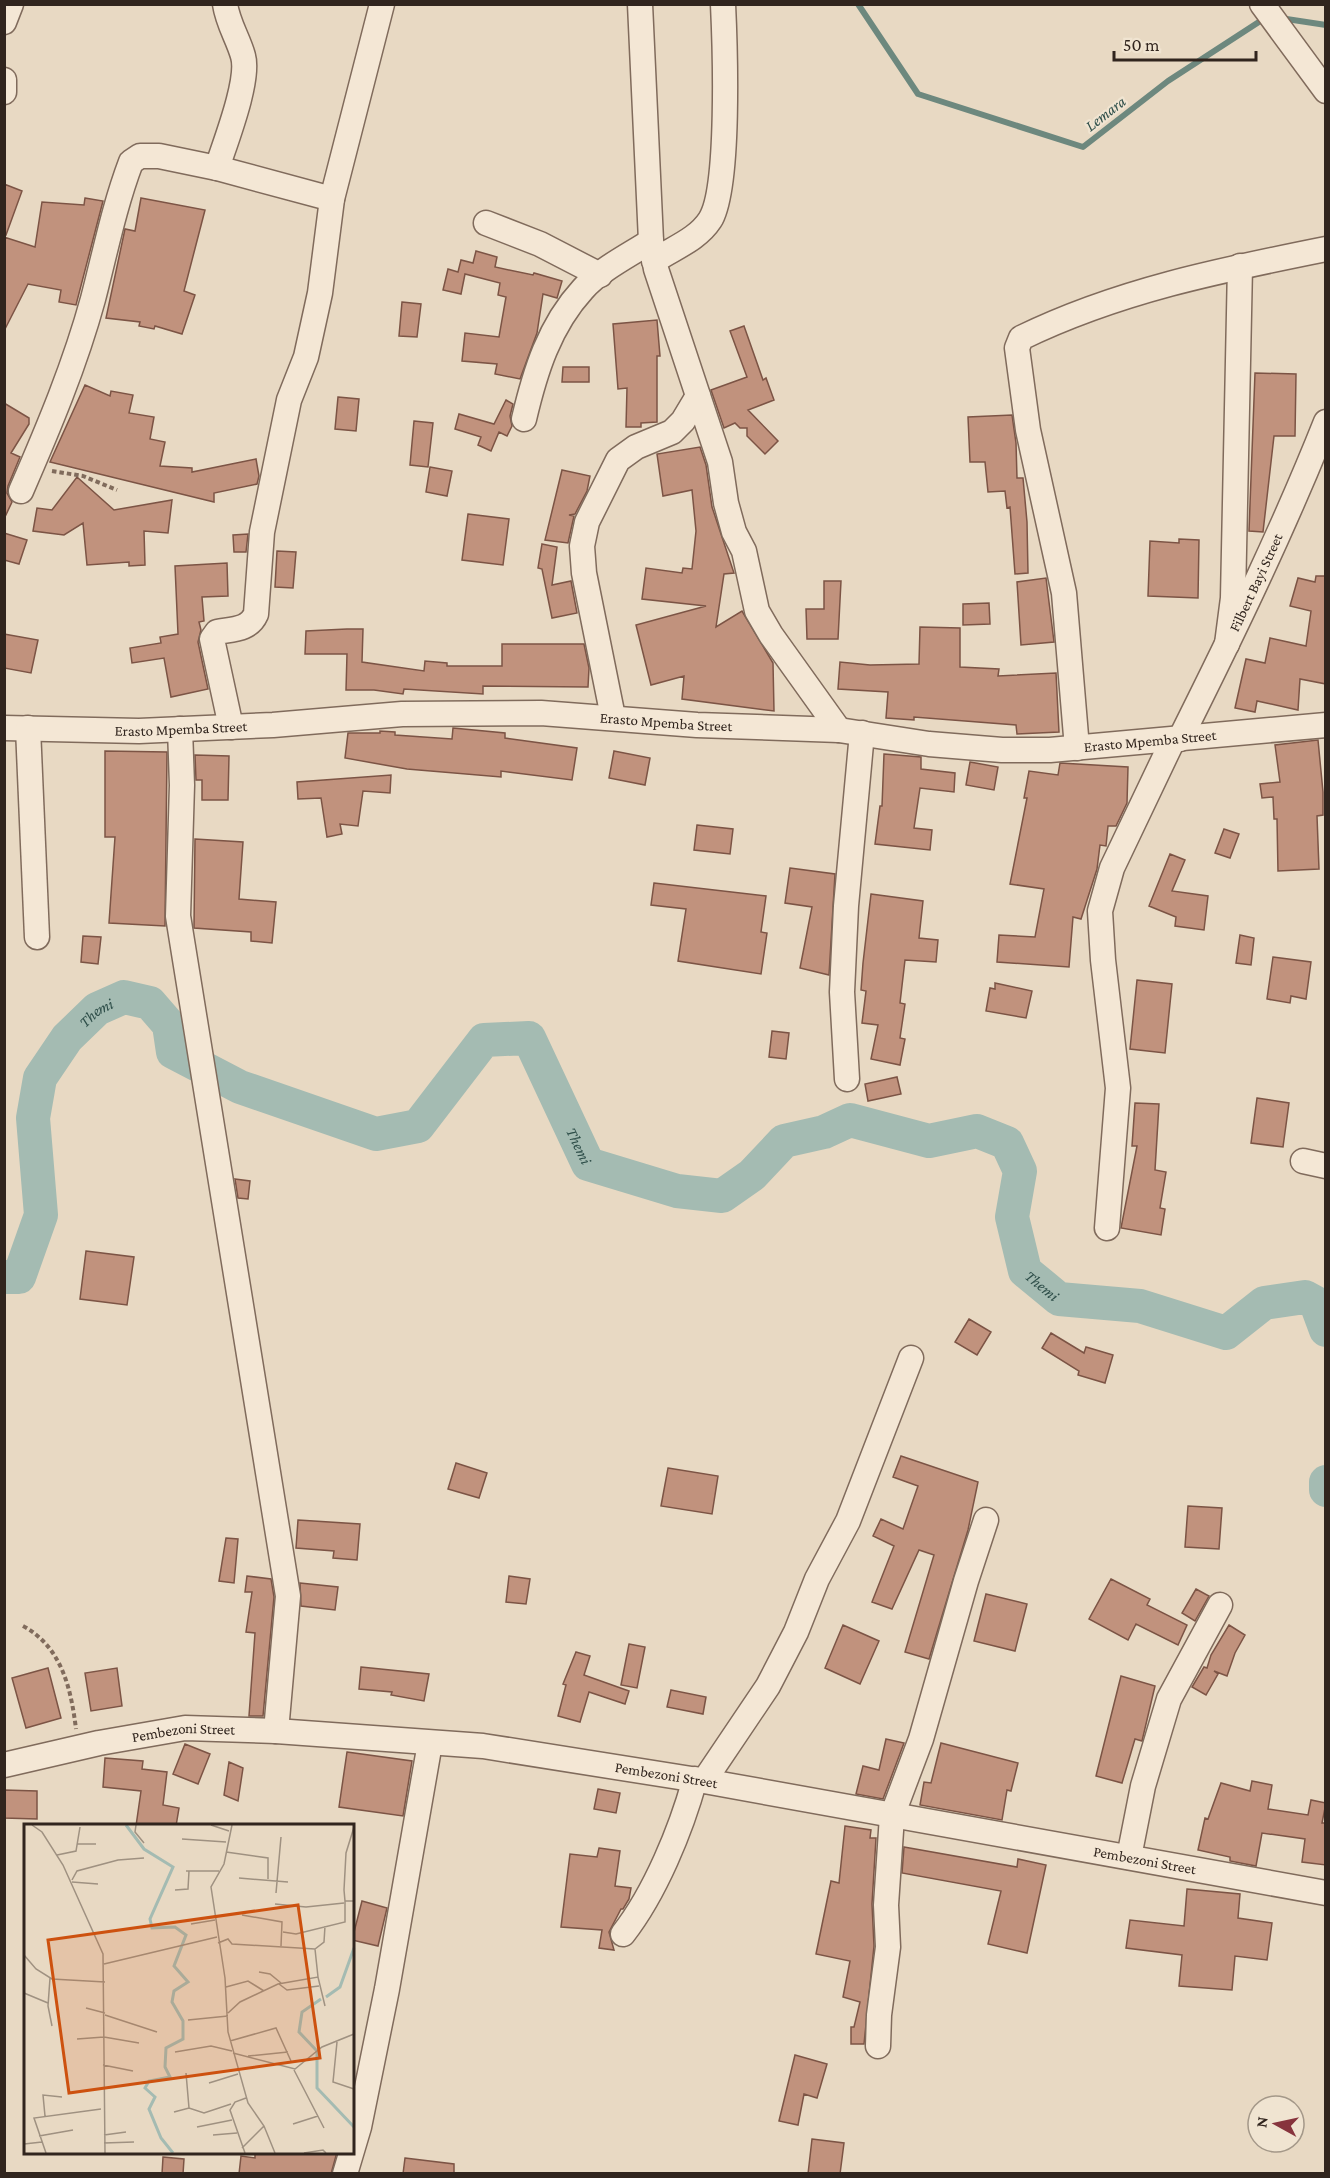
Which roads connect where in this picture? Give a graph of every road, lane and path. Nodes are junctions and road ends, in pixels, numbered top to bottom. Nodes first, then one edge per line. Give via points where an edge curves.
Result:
1 (10, 4) edge
2 (225, 4) edge
3 (382, 4) edge
4 (640, 4) edge
5 (723, 4) edge
6 (1262, 4) edge
7 (4, 22) edge
8 (4, 80) edge
9 (1326, 91) edge
10 (4, 92) edge
11 (217, 168) junction
12 (332, 199) junction
13 (486, 223) dead end
14 (1326, 249) edge
15 (652, 251) junction
16 (1240, 266) junction
17 (600, 275) junction
18 (698, 396) junction
19 (524, 419) dead end
20 (1326, 422) edge
21 (33, 463) junction
22 (117, 490) dead end
23 (21, 491) dead end
24 (1227, 644) junction
25 (613, 717) junction
26 (1326, 725) edge
27 (231, 727) junction
28 (4, 728) edge
29 (28, 728) junction
30 (180, 729) junction
31 (850, 732) junction
32 (1177, 739) junction
33 (1077, 748) junction
34 (38, 938) dead end
35 (847, 1079) dead end
36 (1107, 1228) dead end
37 (911, 1358) dead end
38 (986, 1520) dead end
39 (1220, 1605) dead end
40 (23, 1626) dead end
41 (276, 1731) junction
42 (430, 1743) junction
43 (79, 1748) junction
44 (4, 1766) edge
45 (700, 1780) junction
46 (892, 1816) junction
47 (1130, 1857) junction
48 (1326, 1893) edge
49 (623, 1934) dead end
50 (878, 2046) dead end
51 (354, 2145) edge
52 (351, 2154) edge
53 (345, 2174) edge

1 - 7 street
2 - 11 street via 227,20 244,58 242,87
3 - 12 street
4 - 15 street
5 - 15 street via 724,134 718,198 711,219 700,233
6 - 9 street
8 - 10 street
11 - 12 street
11 - 21 street via 159,156 140,156 130,162 77,351
12 - 27 street via 320,293 306,357 289,400 262,532 256,614 252,623 217,632 212,639
13 - 17 street via 540,244
14 - 16 street
15 - 17 street
15 - 18 street
16 - 24 street via 1233,598
16 - 33 street via 1129,294 1021,338 1017,348 1028,430 1064,593
17 - 19 street via 583,289 557,325 535,370
18 - 25 street via 672,432 636,447 618,460 587,522 582,546 584,573
18 - 31 street via 720,462 726,503 744,551 757,611 771,635
20 - 24 street, Filbert Bayi Street
21 - 22 path
21 - 23 street
24 - 32 street, Filbert Bayi Street
25 - 27 street, Erasto Mpemba Street via 402,714
25 - 31 street, Erasto Mpemba Street
26 - 32 street, Erasto Mpemba Street
27 - 30 street, Erasto Mpemba Street
28 - 29 street, Erasto Mpemba Street
29 - 30 street, Erasto Mpemba Street
29 - 34 street
30 - 41 street via 183,785 178,916 288,1596
31 - 33 street, Erasto Mpemba Street via 1002,750
31 - 35 street via 843,981
32 - 33 street, Erasto Mpemba Street
32 - 36 street, Filbert Bayi Street via 1112,868 1100,911 1118,1088
37 - 45 street via 848,1521 817,1579 796,1632 768,1686
38 - 46 street via 921,1739
39 - 47 street via 1170,1699 1143,1786
40 - 43 path via 39,1634 65,1674
41 - 42 street, Pembezoni Street
41 - 43 street, Pembezoni Street via 184,1728
42 - 45 street, Pembezoni Street via 483,1746
42 - 51 street via 387,1989
43 - 44 street, Pembezoni Street
45 - 46 street, Pembezoni Street
45 - 49 street via 651,1893
46 - 47 street, Pembezoni Street
46 - 50 street via 886,1905 888,1947
47 - 48 street, Pembezoni Street
52 - 53 street

